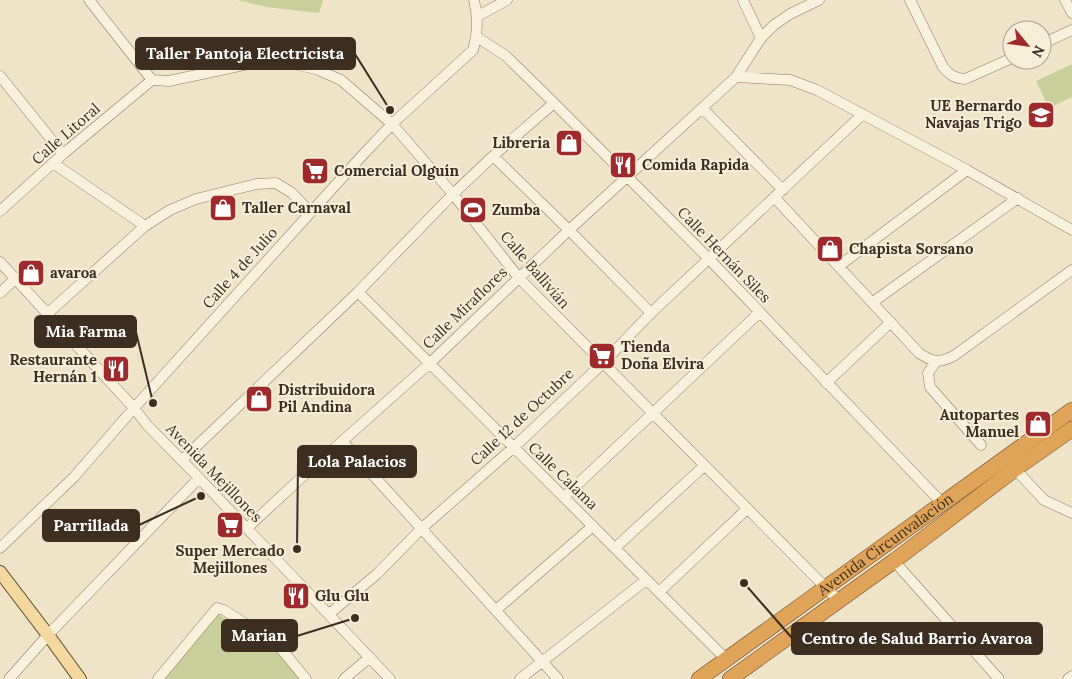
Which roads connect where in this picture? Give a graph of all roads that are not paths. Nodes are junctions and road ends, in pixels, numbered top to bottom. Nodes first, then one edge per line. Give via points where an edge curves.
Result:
1 (89, 0) edge
2 (474, 0) edge
3 (507, 0) edge
4 (743, 0) edge
5 (819, 0) edge
6 (910, 0) edge
7 (1065, 0) edge
8 (1072, 14) edge
9 (478, 16) junction
10 (1072, 30) edge
11 (477, 37) junction
12 (761, 38) junction
13 (1052, 39) edge
14 (1002, 62) edge
15 (0, 76) edge
16 (736, 77) junction
17 (152, 80) junction
18 (554, 103) junction
19 (702, 108) junction
20 (863, 114) junction
21 (392, 124) junction
22 (63, 154) junction
23 (493, 156) junction
24 (54, 163) junction
25 (967, 170) junction
26 (627, 178) junction
27 (783, 190) junction
28 (453, 194) junction
29 (774, 198) junction
30 (1018, 198) junction
31 (0, 211) edge
32 (310, 212) junction
33 (145, 226) junction
34 (569, 230) junction
35 (1072, 230) edge
36 (709, 259) junction
37 (0, 262) edge
38 (839, 266) junction
39 (1072, 270) edge
40 (519, 278) junction
41 (15, 279) junction
42 (358, 292) junction
43 (0, 293) edge
44 (873, 302) junction
45 (651, 313) junction
46 (759, 313) junction
47 (48, 314) junction
48 (891, 322) junction
49 (936, 362) junction
50 (430, 363) junction
51 (602, 364) junction
52 (826, 383) junction
53 (134, 408) junction
54 (1072, 410) edge
55 (652, 414) junction
56 (1072, 429) edge
57 (342, 441) junction
58 (981, 445) dead end
59 (513, 448) junction
60 (182, 460) junction
61 (704, 466) junction
62 (1015, 469) junction
63 (199, 478) junction
64 (564, 498) junction
65 (942, 503) junction
66 (747, 509) junction
67 (1072, 513) edge
68 (593, 526) junction
69 (248, 528) junction
70 (422, 528) junction
71 (0, 548) edge
72 (615, 548) junction
73 (894, 560) junction
74 (0, 572) edge
75 (646, 580) junction
76 (826, 588) junction
77 (659, 592) junction
78 (838, 600) junction
79 (496, 610) junction
80 (329, 614) junction
81 (48, 635) junction
82 (370, 657) junction
83 (726, 659) junction
84 (542, 662) junction
85 (1072, 676) edge
86 (9, 679) edge
87 (80, 679) edge
88 (158, 679) edge
89 (306, 679) edge
90 (344, 679) edge
91 (390, 679) edge
92 (520, 679) edge
93 (558, 679) edge
94 (699, 679) edge
95 (730, 679) edge
96 (999, 679) edge
97 (1068, 679) edge

1 - 17 street
2 - 9 street, Calle 4 de Julio
3 - 9 street
4 - 12 street
5 - 12 street, Calle Miraflores via 790,14
6 - 14 street via 949,75 965,79
7 - 8 street
9 - 11 street, Calle 4 de Julio
10 - 13 street
11 - 18 street, Calle Hernán Siles via 506,56
11 - 21 street, Calle 4 de Julio via 473,50
12 - 16 street, Calle Miraflores
15 - 22 street
16 - 19 street, Calle Miraflores
16 - 20 street via 790,80
17 - 21 street, Calle Ballivián via 169,81 276,60 316,69 342,80
17 - 22 street, Calle Litoral
18 - 23 street
18 - 26 street, Calle Hernán Siles
19 - 26 street, Calle Miraflores
19 - 27 street
20 - 25 street
20 - 27 street, Calle 12 de Octubre
21 - 28 street, Calle Ballivián
21 - 32 street, Calle 4 de Julio
22 - 24 street, Calle Litoral
23 - 28 street
23 - 34 street
24 - 31 street, Calle Litoral
24 - 33 street
25 - 30 street
25 - 38 street
26 - 34 street, Calle Miraflores
26 - 36 street, Calle Hernán Siles
27 - 29 street, Calle 12 de Octubre
28 - 40 street, Calle Ballivián
28 - 42 street
29 - 36 street, Calle 12 de Octubre
29 - 38 street
30 - 35 street
30 - 44 street
32 - 33 street via 292,193 276,183 256,184 196,199
32 - 53 street, Calle 4 de Julio
33 - 47 street
34 - 40 street, Calle Miraflores
34 - 45 street
36 - 45 street, Calle 12 de Octubre
36 - 46 street, Calle Hernán Siles
37 - 41 street, Avenida Mejillones
38 - 44 street
39 - 49 street via 955,356
40 - 50 street, Calle Miraflores
40 - 51 street, Calle Ballivián
41 - 43 street
41 - 47 street, Avenida Mejillones
42 - 50 street, Calle Calama
42 - 60 street
44 - 48 street
45 - 51 street, Calle 12 de Octubre
46 - 52 street, Calle Hernán Siles
46 - 55 street
47 - 53 street, Avenida Mejillones
48 - 49 street via 919,353
48 - 52 street
49 - 58 street via 928,373 930,387
50 - 57 street, Calle Miraflores
50 - 59 street, Calle Calama
51 - 55 street, Calle Ballivián
51 - 59 street, Calle 12 de Octubre
52 - 65 street, Calle Hernán Siles
53 - 60 street, Avenida Mejillones via 146,425
53 - 71 street, Calle 4 de Julio via 74,477
54 - 65 highway, Avenida Circunvalación
55 - 61 street, Calle Ballivián
55 - 64 street
56 - 62 highway, Avenida Circunvalación
57 - 69 street, Calle Miraflores
57 - 70 street
59 - 64 street, Calle Calama
59 - 70 street, Calle 12 de Octubre
60 - 63 street, Avenida Mejillones
61 - 66 street, Calle Ballivián
61 - 72 street
62 - 67 street via 1044,500
62 - 73 highway, Avenida Circunvalación
63 - 69 street, Avenida Mejillones
63 - 81 street
64 - 68 street, Calle Calama
65 - 76 highway, Avenida Circunvalación
66 - 76 street, Calle Ballivián
66 - 77 street
68 - 72 street, Calle Calama
68 - 79 street
69 - 80 street, Avenida Mejillones
70 - 79 street
70 - 80 street, Calle 12 de Octubre via 377,574
72 - 75 street, Calle Calama
73 - 78 highway, Avenida Circunvalación
73 - 96 street
74 - 81 main road
75 - 77 street, Calle Calama
75 - 84 street
76 - 78 street, Calle Ballivián
76 - 83 highway, Avenida Circunvalación
77 - 83 street, Calle Calama
78 - 95 highway, Avenida Circunvalación
79 - 84 street
80 - 82 street, Avenida Mejillones
81 - 86 street
81 - 87 main road
82 - 90 street
82 - 91 street, Avenida Mejillones
83 - 94 highway, Avenida Circunvalación
84 - 92 street
84 - 93 street
85 - 97 street
88 - 89 street via 217,608 278,645

